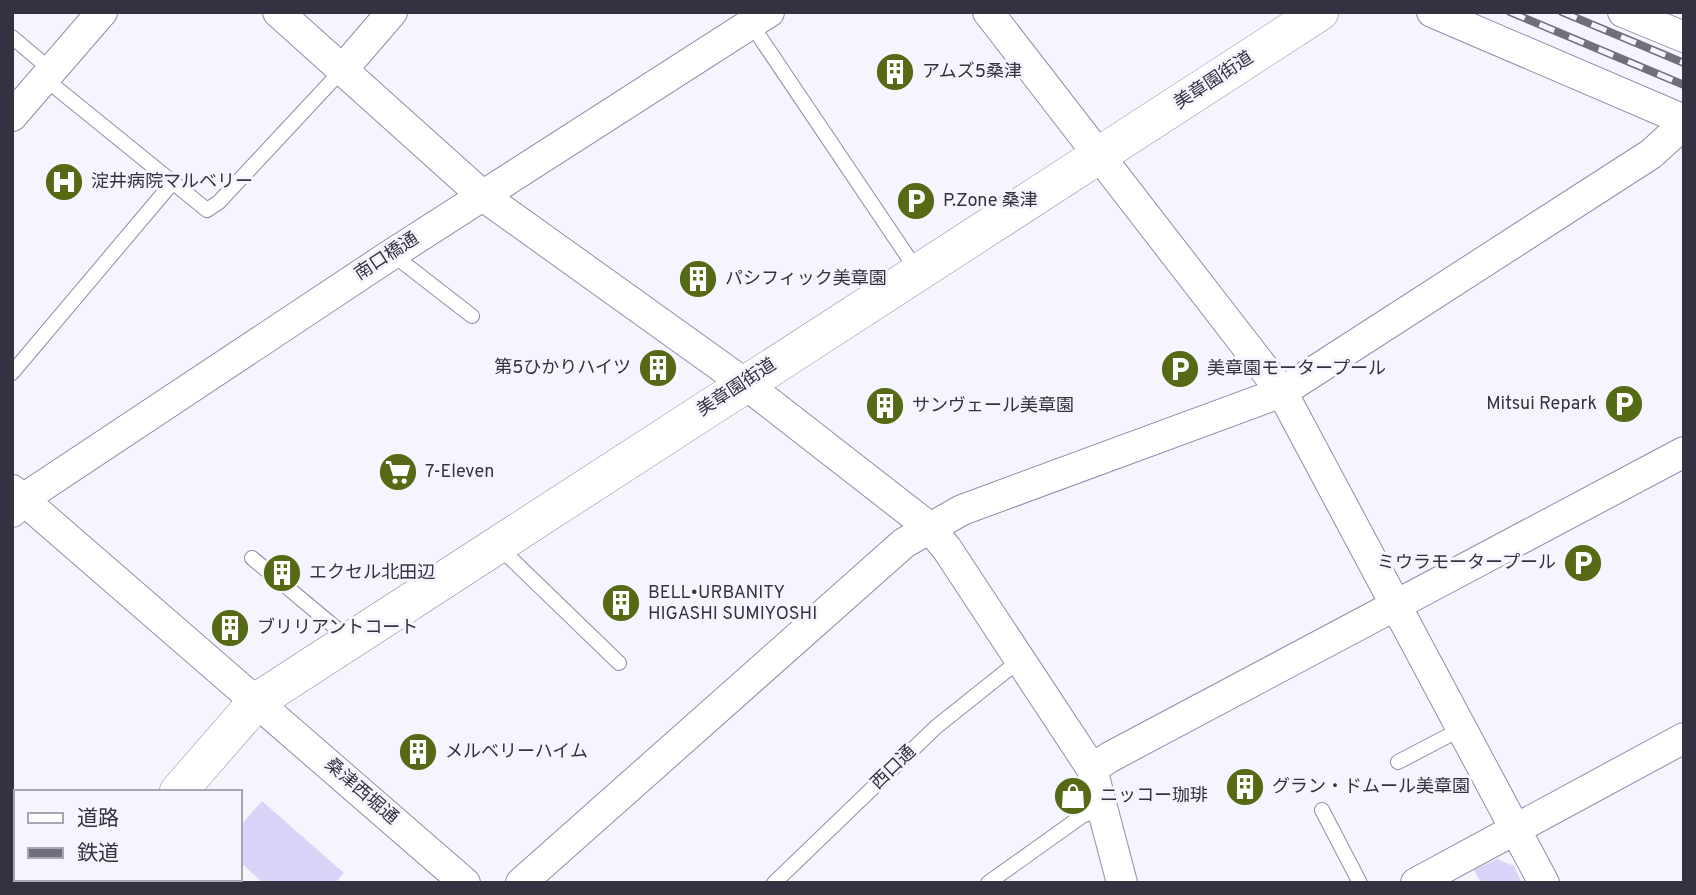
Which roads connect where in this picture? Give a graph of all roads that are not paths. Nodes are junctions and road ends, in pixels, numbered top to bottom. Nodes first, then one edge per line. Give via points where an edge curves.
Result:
1 (102, 12) edge
2 (278, 12) edge
3 (392, 12) edge
4 (988, 12) edge
5 (1320, 12) edge
6 (1432, 12) edge
7 (1623, 12) edge
8 (760, 18) edge
9 (12, 37) edge
10 (1684, 37) edge
11 (343, 69) junction
12 (48, 74) junction
13 (12, 116) edge
14 (1684, 122) edge
15 (1099, 155) junction
16 (173, 182) junction
17 (483, 196) junction
18 (392, 254) junction
19 (918, 272) junction
20 (472, 316) dead end
21 (12, 373) edge
22 (744, 383) junction
23 (1282, 392) junction
24 (1684, 452) edge
25 (16, 500) edge
26 (929, 527) junction
27 (497, 545) junction
28 (252, 558) dead end
29 (1398, 604) junction
30 (350, 640) junction
31 (1020, 660) junction
32 (619, 663) dead end
33 (257, 701) junction
34 (1464, 728) junction
35 (1684, 738) edge
36 (1398, 762) dead end
37 (1092, 769) junction
38 (180, 790) edge
39 (1102, 808) junction
40 (1322, 810) dead end
41 (1514, 829) junction
42 (465, 883) edge
43 (521, 883) edge
44 (774, 883) edge
45 (988, 883) edge
46 (1122, 883) edge
47 (1360, 883) edge
48 (1416, 883) edge
49 (1544, 883) edge

1 - 12 street
2 - 11 street
3 - 11 street
4 - 15 street
5 - 15 street, 美章園街道
6 - 14 street
7 - 10 street
8 - 17 street, 南口橋通
8 - 19 lane
9 - 12 lane
11 - 16 lane via 207,210
11 - 17 street
12 - 13 street
12 - 16 lane
14 - 23 street via 1651,154
15 - 19 street, 美章園街道
15 - 23 street
16 - 21 lane
17 - 18 street, 南口橋通
17 - 22 street
18 - 20 lane
18 - 25 street, 南口橋通
19 - 22 street, 美章園街道
22 - 26 street
22 - 27 street, 美章園街道
23 - 26 street via 962,510
23 - 29 street
24 - 29 street
25 - 33 street, 桑津西堀通
26 - 31 street
26 - 43 street via 904,543
27 - 30 street, 美章園街道
27 - 32 lane
28 - 30 lane
29 - 34 street
29 - 37 street
30 - 33 street, 美章園街道
31 - 37 street
31 - 44 lane, 西口通 via 936,727
33 - 38 street, 美章園街道
33 - 42 street, 桑津西堀通
34 - 36 lane
34 - 41 street
35 - 41 street
37 - 39 street
39 - 45 lane via 1082,816
39 - 46 street
40 - 47 lane
41 - 48 street
41 - 49 street

